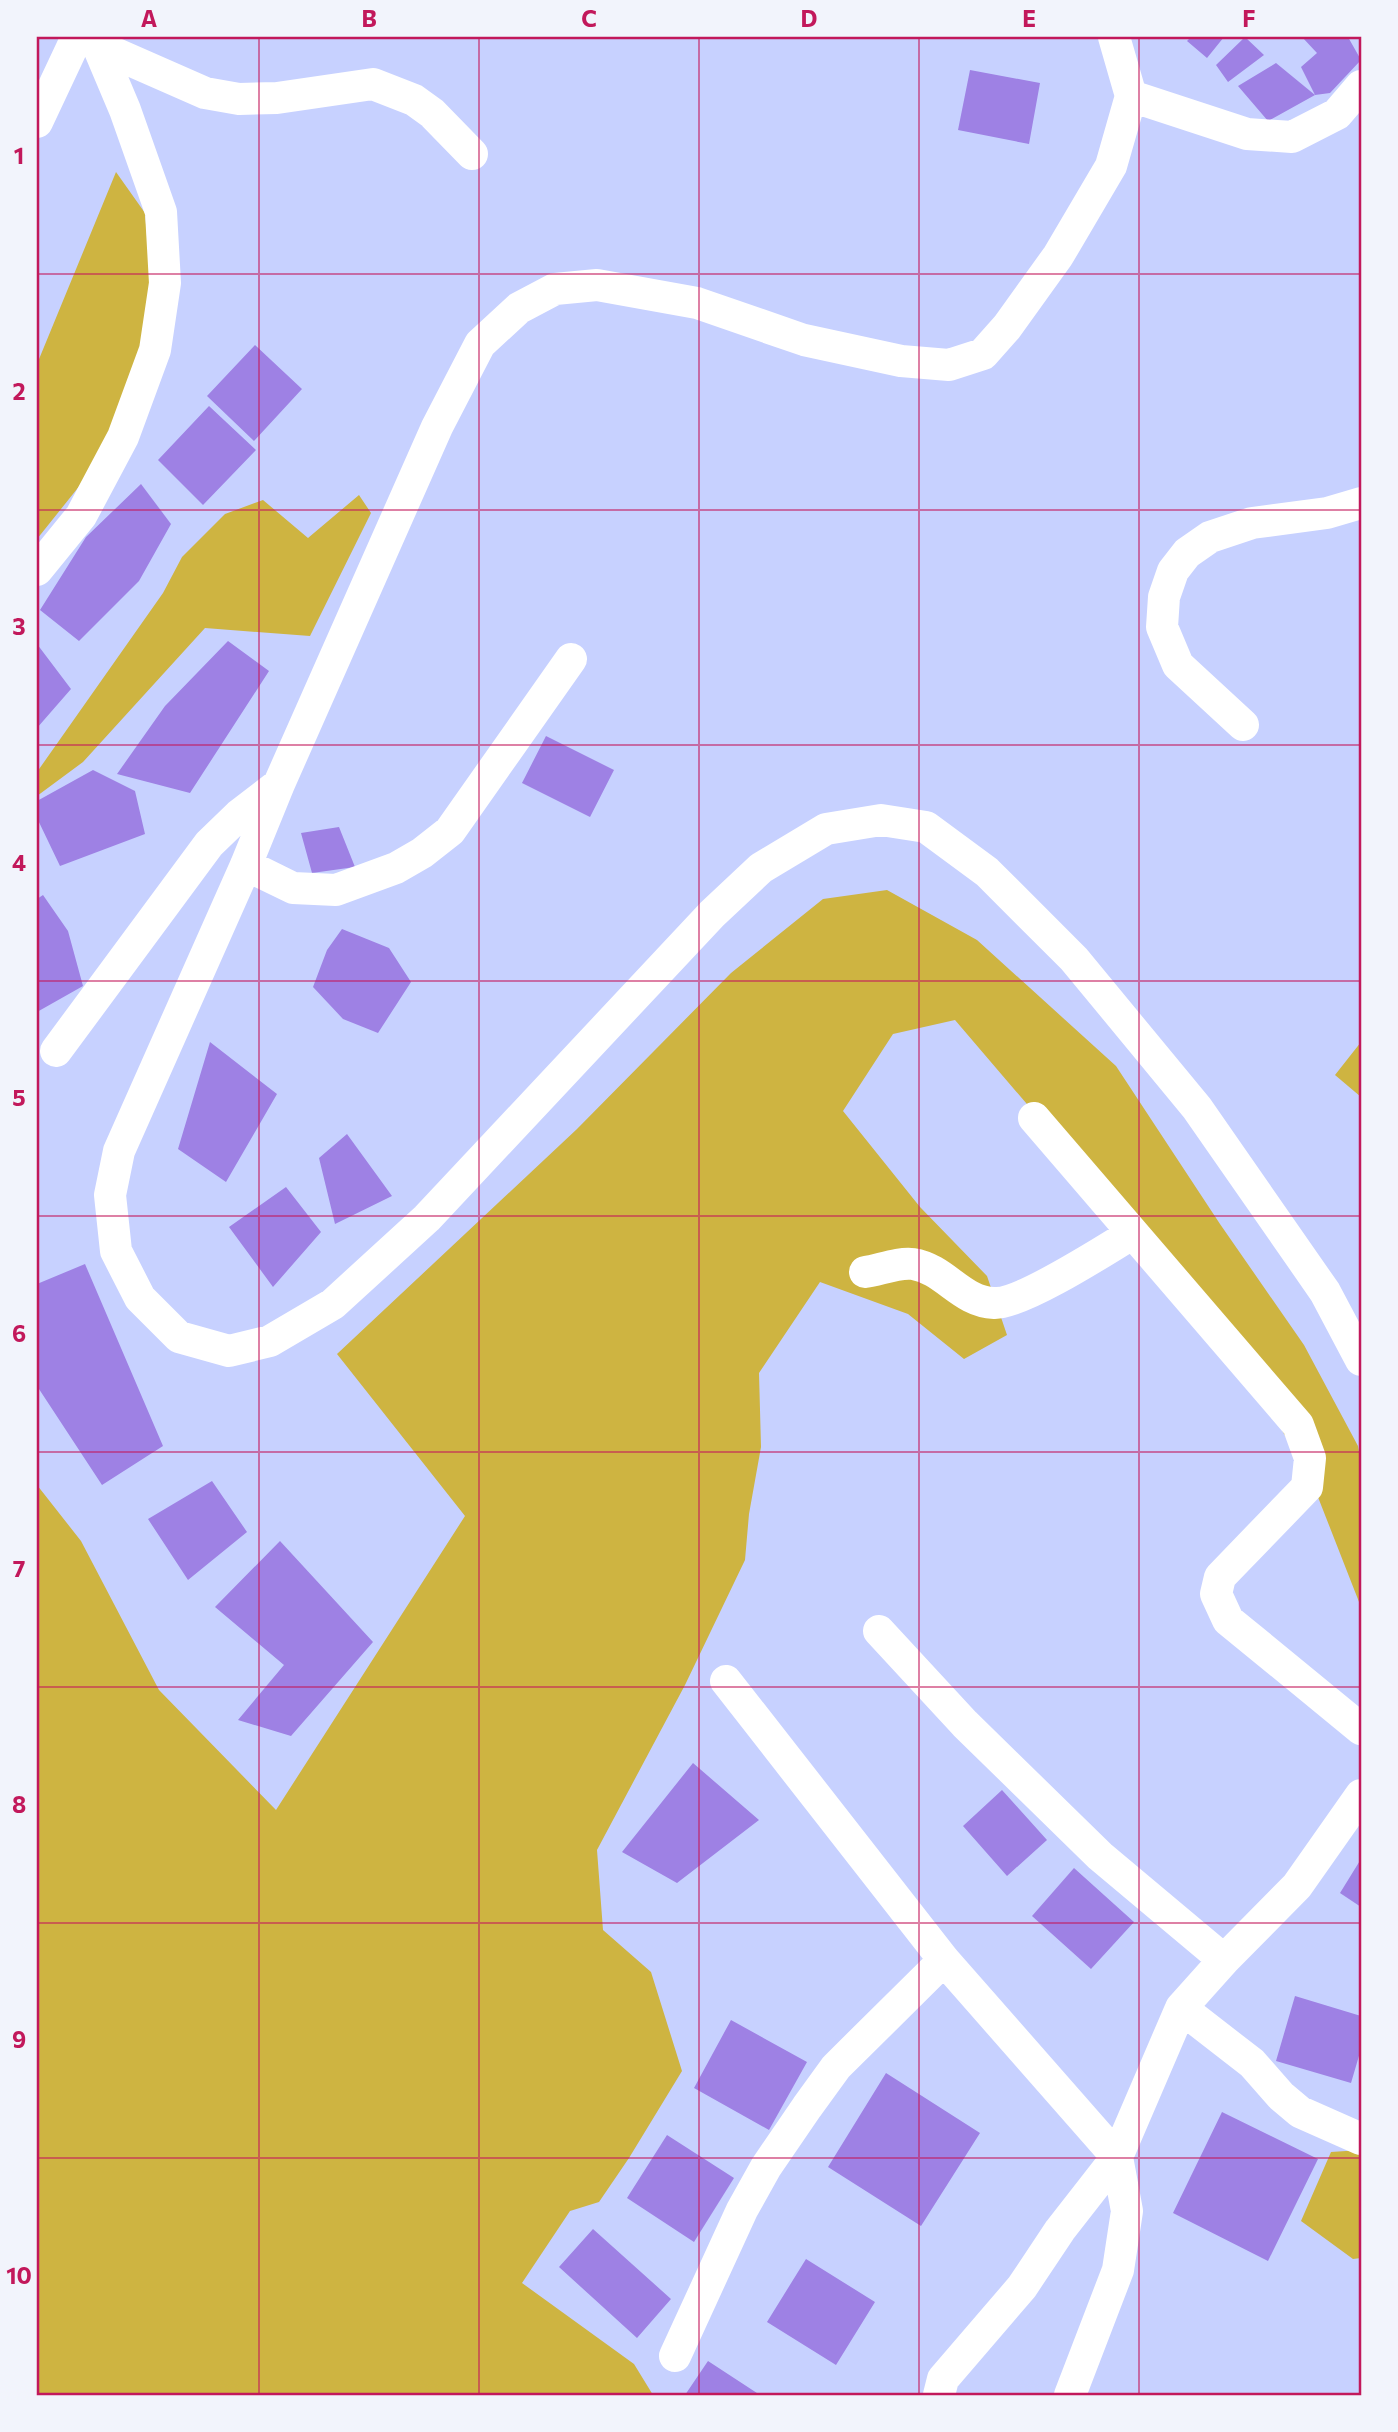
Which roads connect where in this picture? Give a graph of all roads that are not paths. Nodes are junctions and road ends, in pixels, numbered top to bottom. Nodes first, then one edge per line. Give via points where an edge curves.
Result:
1 (1114, 37) edge
2 (89, 40) edge
3 (1361, 86) edge
4 (1132, 96) junction
5 (37, 122) edge
6 (472, 155) dead end
7 (1361, 503) edge
8 (37, 570) edge
9 (571, 659) dead end
10 (1242, 725) dead end
11 (279, 784) junction
12 (246, 865) junction
13 (56, 1051) dead end
14 (1034, 1118) dead end
15 (1133, 1234) junction
16 (865, 1272) dead end
17 (1361, 1360) edge
18 (880, 1631) dead end
19 (726, 1681) dead end
20 (1361, 1729) edge
21 (1361, 1795) edge
22 (944, 1960) junction
23 (1224, 1960) junction
24 (1181, 2008) junction
25 (1361, 2139) edge
26 (1117, 2157) junction
27 (674, 2356) dead end
28 (939, 2395) edge
29 (1070, 2395) edge

1 - 4 street
2 - 5 street
2 - 6 street via 205,93 239,99 373,84 414,100
2 - 8 street via 125,110 161,212 165,283 155,350 123,437 80,516
3 - 4 street via 1337,114 1292,137 1247,134
4 - 11 street via 1111,166 1058,256 982,354 949,365 901,361 804,340 697,303 597,285 555,289 519,308 480,344 437,427
7 - 10 street via 1327,513 1252,523 1210,537 1187,553 1173,571 1161,627 1178,665
9 - 12 street via 450,831 422,853 396,868 336,890 293,888
11 - 12 street
11 - 13 street via 209,844
12 - 17 street via 119,1150 110,1195 116,1251 140,1298 179,1337 229,1350 243,1348 270,1341 332,1304 427,1218 712,914 761,868 826,829 881,820 926,827 987,872 1074,959 1197,1108 1325,1292
14 - 15 street
15 - 16 street via 1055,1279 996,1304 966,1296 940,1274 912,1264
15 - 20 street via 1297,1425 1310,1458 1307,1487 1220,1577 1216,1594 1228,1620
18 - 23 street via 965,1724 1100,1856
19 - 22 street
21 - 23 street via 1297,1886
22 - 26 street
22 - 27 street via 836,2067 766,2167
23 - 24 street
24 - 25 street via 1251,2063 1300,2112
24 - 26 street
26 - 28 street via 1022,2287 943,2379
26 - 29 street via 1127,2211 1118,2270

